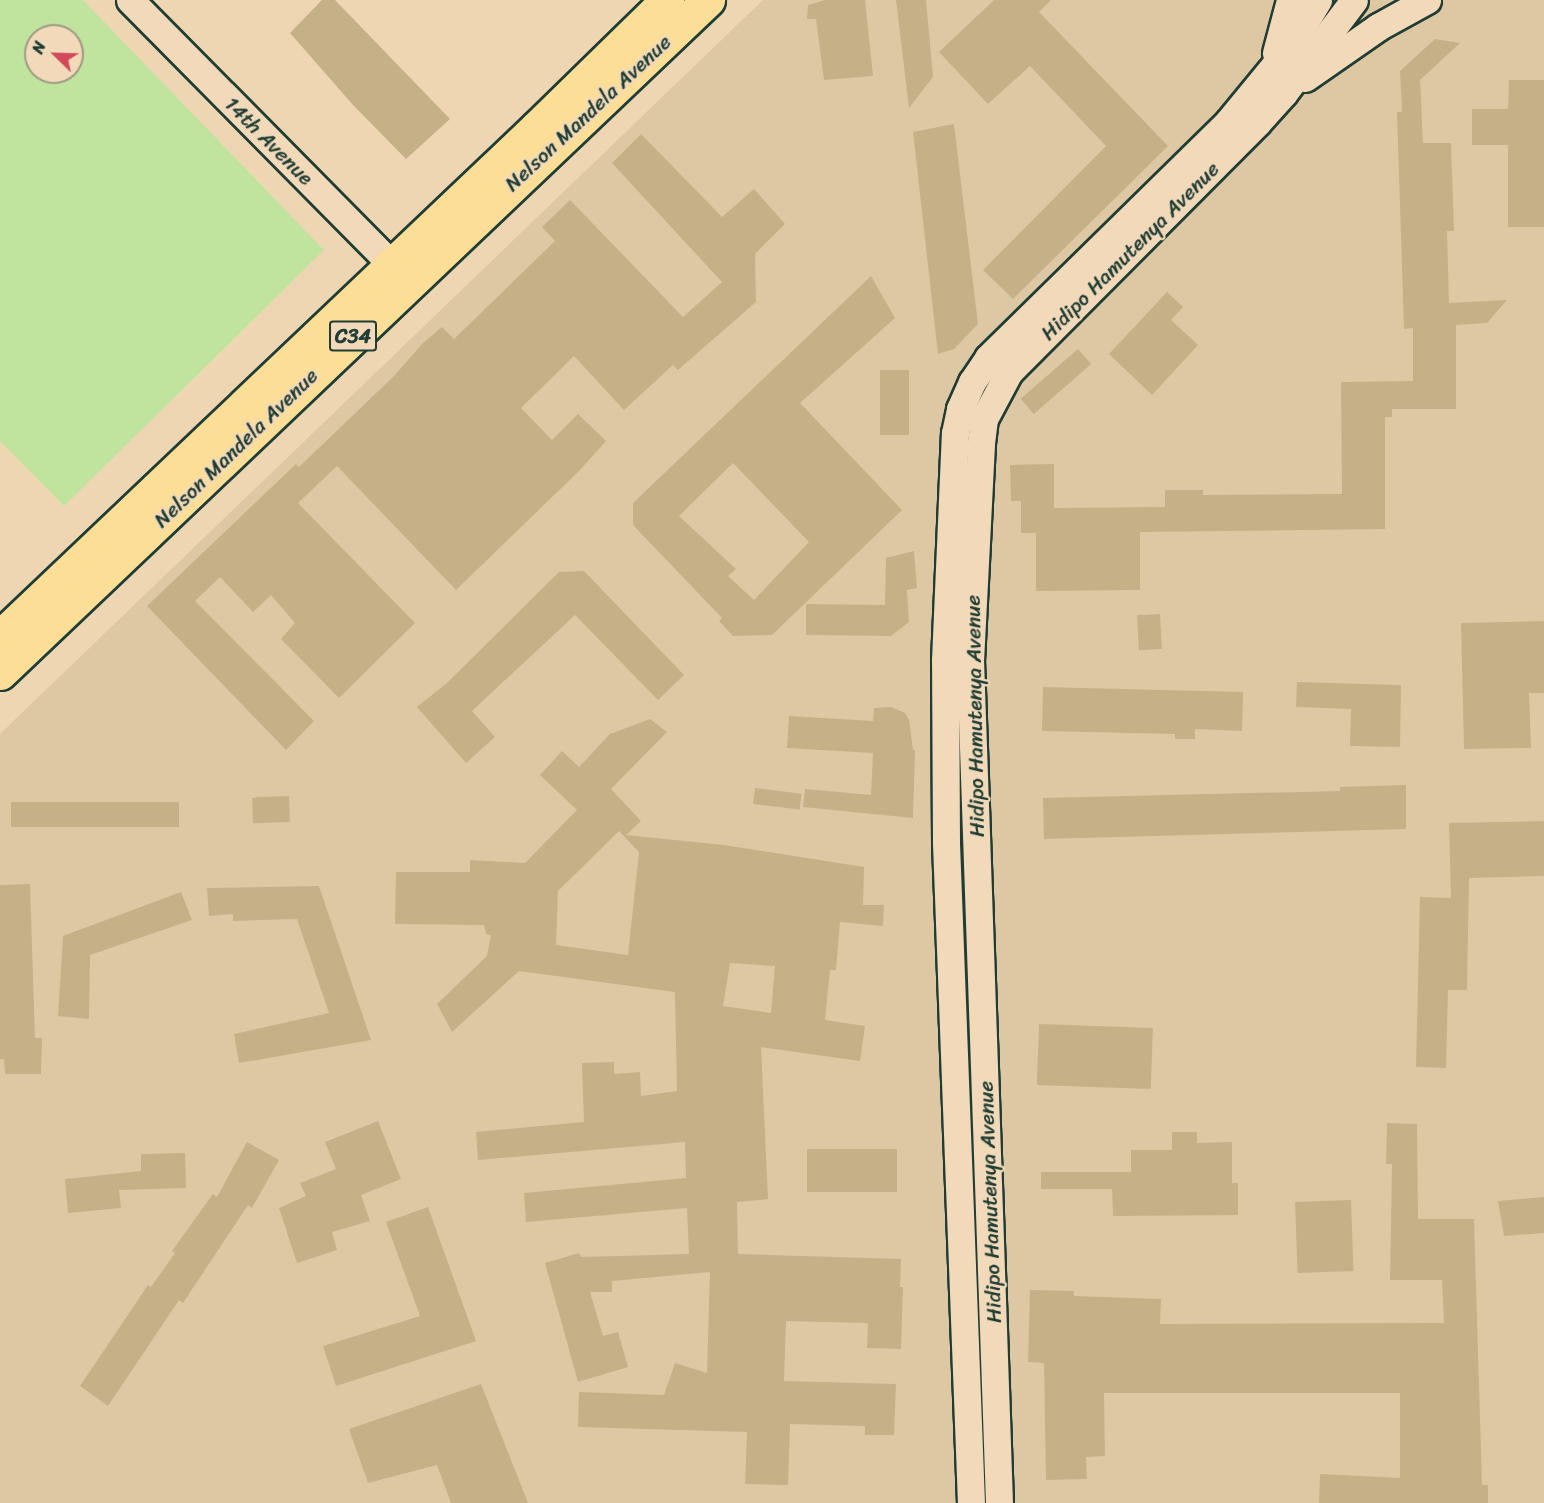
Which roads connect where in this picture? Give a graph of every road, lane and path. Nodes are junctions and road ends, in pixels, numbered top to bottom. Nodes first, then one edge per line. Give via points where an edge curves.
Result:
1 (130, 0) edge
2 (667, 0) edge
3 (708, 0) edge
4 (1290, 0) edge
5 (1318, 0) edge
6 (1354, 0) edge
7 (1427, 0) edge
8 (1277, 82) junction
9 (400, 273) junction
10 (0, 637) edge
11 (0, 672) edge
12 (971, 1503) edge
13 (999, 1503) edge

1 - 9 street, 14th Avenue
2 - 9 main road, Nelson Mandela Avenue / C34
3 - 9 main road, Nelson Mandela Avenue / C34
4 - 8 street
5 - 8 street, Hidipo Hamutenya Avenue via 1292,44
6 - 8 street, Hidipo Hamutenya Avenue
7 - 8 street
8 - 12 street, Hidipo Hamutenya Avenue via 1228,122 988,358 972,382 956,425 945,660 946,842
8 - 13 street, Hidipo Hamutenya Avenue via 1010,372 984,419 970,661
9 - 10 main road, Nelson Mandela Avenue / C34
9 - 11 main road, Nelson Mandela Avenue / C34

